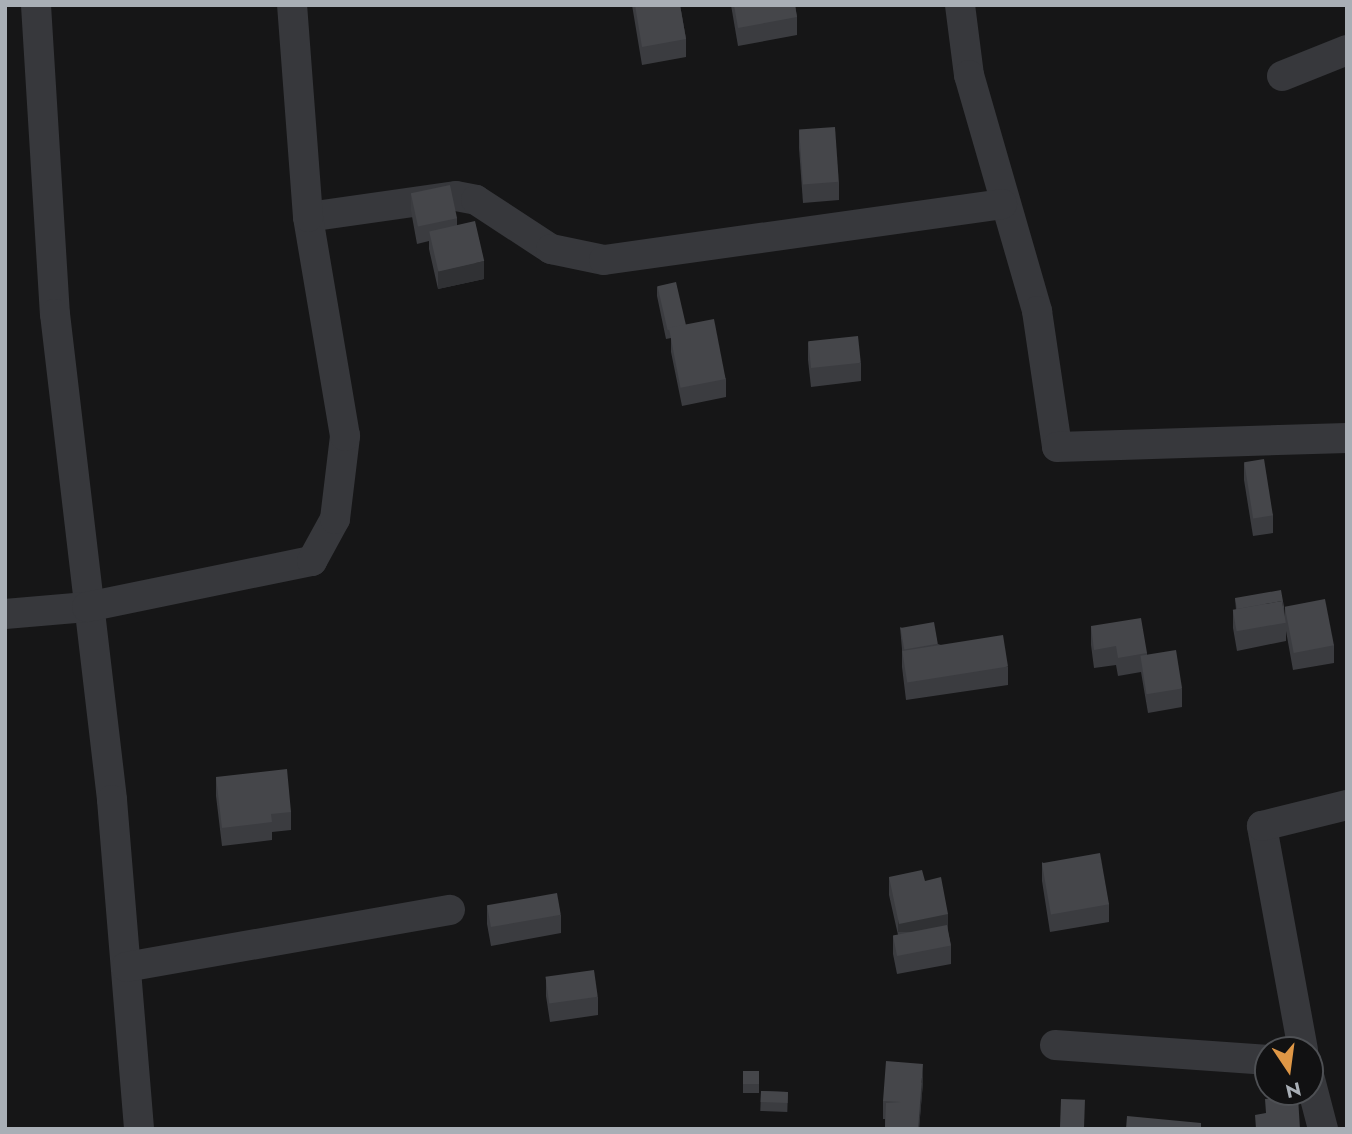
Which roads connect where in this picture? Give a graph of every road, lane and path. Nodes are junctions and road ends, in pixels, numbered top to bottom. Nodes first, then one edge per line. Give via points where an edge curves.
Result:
1 (36, 5) edge
2 (292, 5) edge
3 (960, 5) edge
4 (1347, 50) edge
5 (1282, 76) dead end
6 (1002, 204) junction
7 (308, 217) junction
8 (1347, 438) edge
9 (87, 607) junction
10 (5, 614) edge
11 (1347, 805) edge
12 (450, 910) dead end
13 (126, 967) junction
14 (1300, 1036) edge
15 (1055, 1045) dead end
16 (1254, 1059) edge
17 (1317, 1106) edge
18 (139, 1129) edge
19 (1323, 1129) edge

1 - 9 street via 55,314
2 - 7 street
3 - 6 street via 969,75
4 - 5 street
6 - 7 street via 604,260 551,249 476,200 456,196
6 - 8 street via 1037,311 1057,447
7 - 9 street via 345,436 335,519 312,561
9 - 10 street
9 - 13 street
11 - 14 street via 1262,826
12 - 13 street
13 - 18 street
15 - 16 street
17 - 19 street

